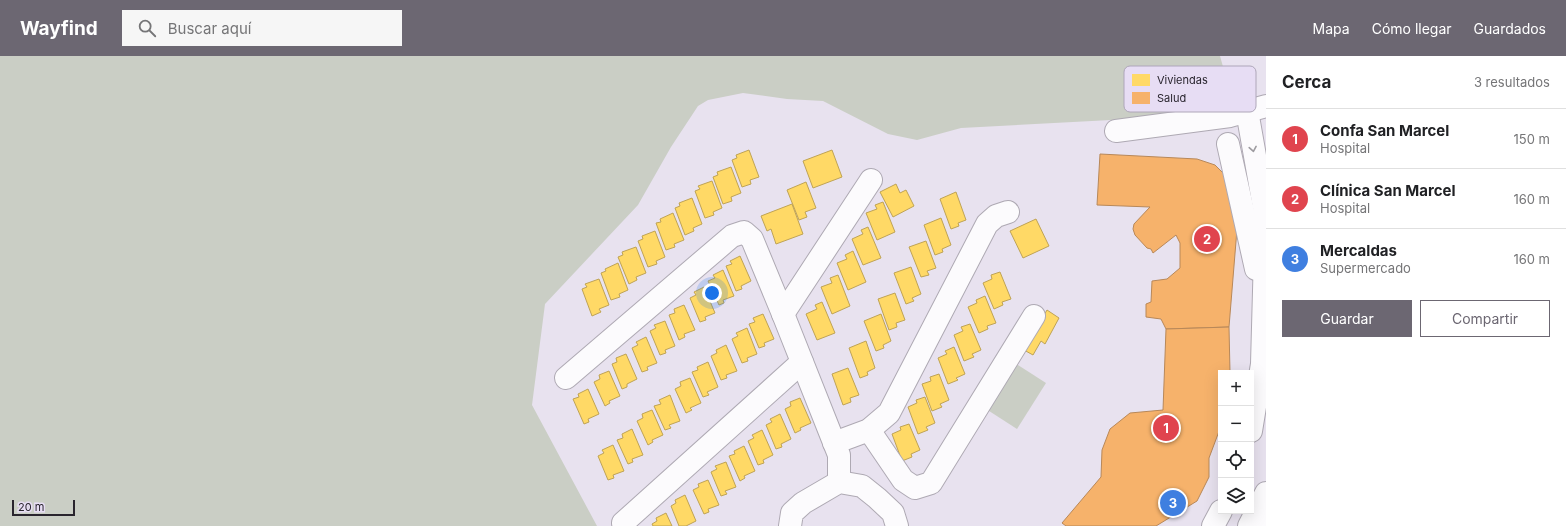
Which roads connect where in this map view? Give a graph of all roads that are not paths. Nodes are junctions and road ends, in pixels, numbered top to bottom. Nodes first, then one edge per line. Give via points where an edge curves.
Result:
1 (1256, 108) edge
2 (1243, 112) edge
3 (1116, 131) dead end
4 (1228, 144) dead end
5 (871, 180) dead end
6 (1008, 212) dead end
7 (1263, 300) junction
8 (783, 314) junction
9 (1034, 316) dead end
10 (802, 362) junction
11 (566, 378) dead end
12 (1254, 413) edge
13 (869, 430) junction
14 (834, 443) junction
15 (839, 482) junction
16 (1266, 493) edge
17 (1220, 514) edge
18 (1266, 518) edge
19 (623, 523) dead end
20 (790, 526) edge
21 (897, 526) edge
22 (1214, 526) edge
23 (1249, 526) edge
24 (1263, 526) edge

1 -> 7 street via 1266,218
2 - 3 street via 1230,116
4 - 7 street
5 - 8 street
6 - 13 street via 996,216 987,224 889,413
7 - 12 street via 1262,364
8 - 10 street
8 - 11 street via 752,239 744,232 732,236
9 - 13 street via 931,483 915,488 903,480
10 - 14 street
10 - 19 street
13 - 14 street
14 - 15 street via 839,455
15 - 20 street via 802,503 792,513
15 - 21 street via 862,486 894,514
16 - 23 street
17 - 22 street
18 - 24 street

